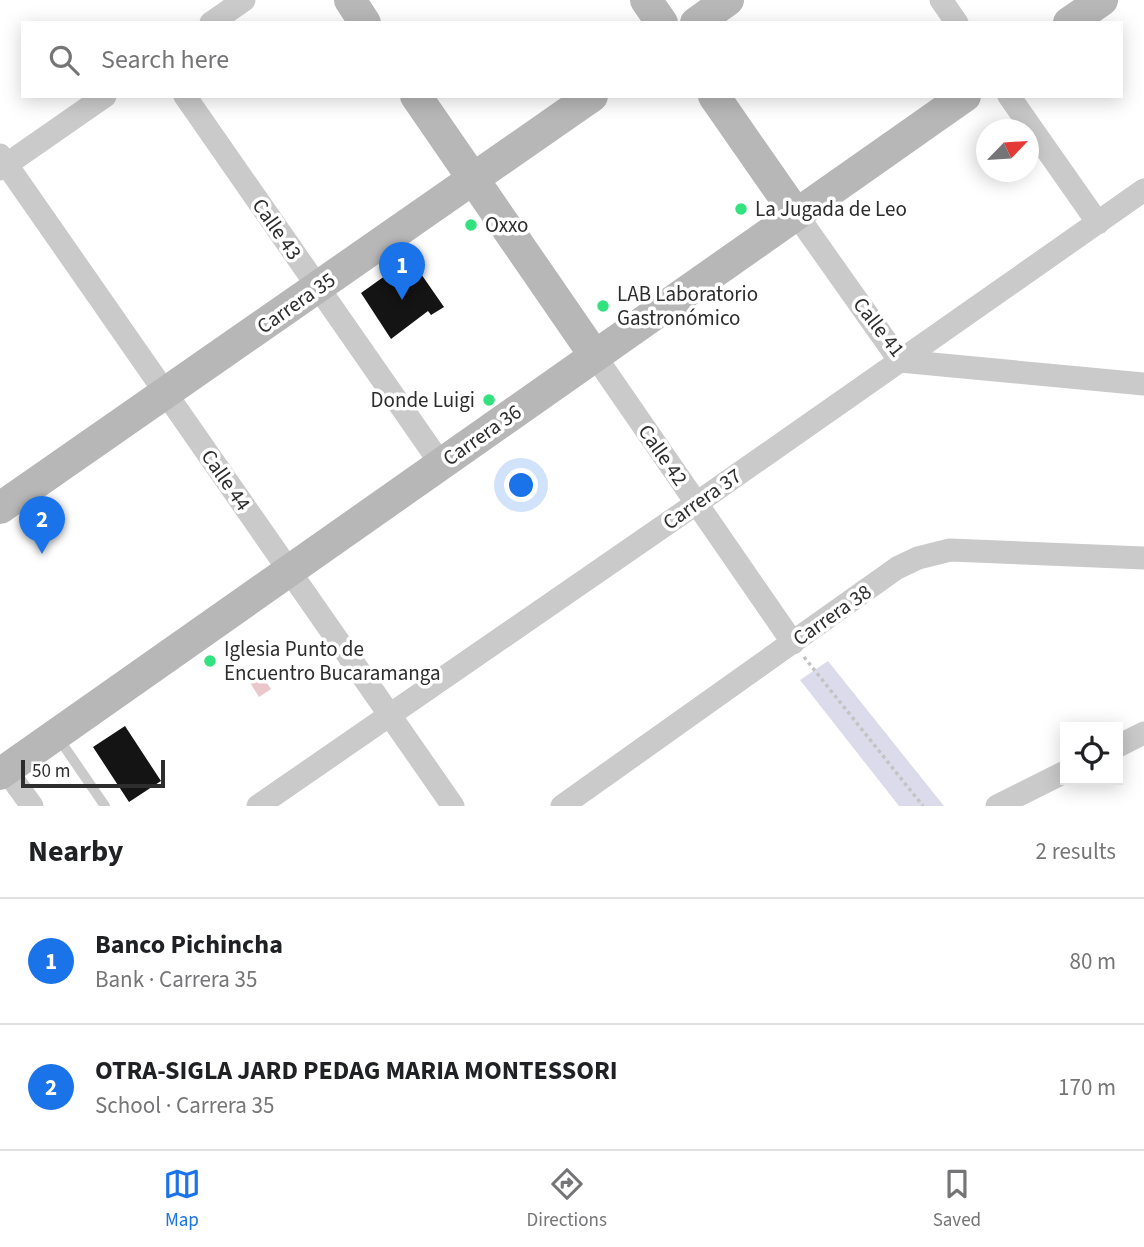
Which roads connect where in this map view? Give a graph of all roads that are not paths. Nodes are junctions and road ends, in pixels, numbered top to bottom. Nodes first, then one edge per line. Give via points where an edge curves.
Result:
1 (244, 0) edge
2 (349, 0) edge
3 (646, 0) edge
4 (728, 0) edge
5 (941, 0) edge
6 (1102, 0) edge
7 (214, 21) edge
8 (364, 21) edge
9 (661, 21) edge
10 (698, 21) edge
11 (956, 21) edge
12 (1072, 21) edge
13 (102, 98) edge
14 (186, 98) edge
15 (417, 98) edge
16 (589, 98) edge
17 (715, 98) edge
18 (962, 98) edge
19 (1010, 98) edge
20 (2, 163) edge
21 (473, 180) junction
22 (1144, 190) edge
23 (796, 215) junction
24 (1098, 223) junction
25 (318, 287) junction
26 (595, 356) junction
27 (900, 361) junction
28 (1144, 384) edge
29 (166, 393) junction
30 (441, 464) junction
31 (696, 503) junction
32 (0, 508) edge
33 (1144, 558) edge
34 (289, 571) junction
35 (793, 643) junction
36 (390, 715) junction
37 (1144, 733) edge
38 (56, 735) junction
39 (1123, 744) edge
40 (2, 768) edge
41 (1060, 774) edge
42 (32, 806) edge
43 (105, 806) edge
44 (258, 806) edge
45 (453, 806) edge
46 (562, 806) edge
47 (997, 806) edge

1 - 7 street
2 - 8 street
3 - 9 street
4 - 10 street
5 - 11 street
6 - 12 street
13 - 20 street
14 - 25 street, Calle 43
15 - 21 street, Calle 42
16 - 21 street, Carrera 35
17 - 23 street, Calle 41
18 - 23 street, Carrera 36
19 - 24 street
20 - 29 street, Calle 44
21 - 25 street, Carrera 35
21 - 26 street, Calle 42
22 - 24 street, Carrera 37
23 - 26 street, Carrera 36
23 - 27 street, Calle 41
24 - 27 street, Carrera 37
25 - 29 street, Carrera 35
25 - 30 street, Calle 43
26 - 30 street, Carrera 36
26 - 31 street, Calle 42
27 - 28 street, Calle 41
27 - 31 street, Carrera 37
29 - 32 street, Carrera 35
29 - 34 street, Calle 44
30 - 34 street, Carrera 36
31 - 35 street, Calle 42
31 - 36 street, Carrera 37
33 - 35 street, Carrera 38 via 934,553 897,568
34 - 36 street, Calle 44
34 - 38 street, Carrera 36
35 - 46 street, Carrera 38
36 - 44 street, Carrera 37
36 - 45 street, Calle 44
37 - 39 street
38 - 40 street, Carrera 36
38 - 43 lane
40 - 42 street
41 - 47 street

